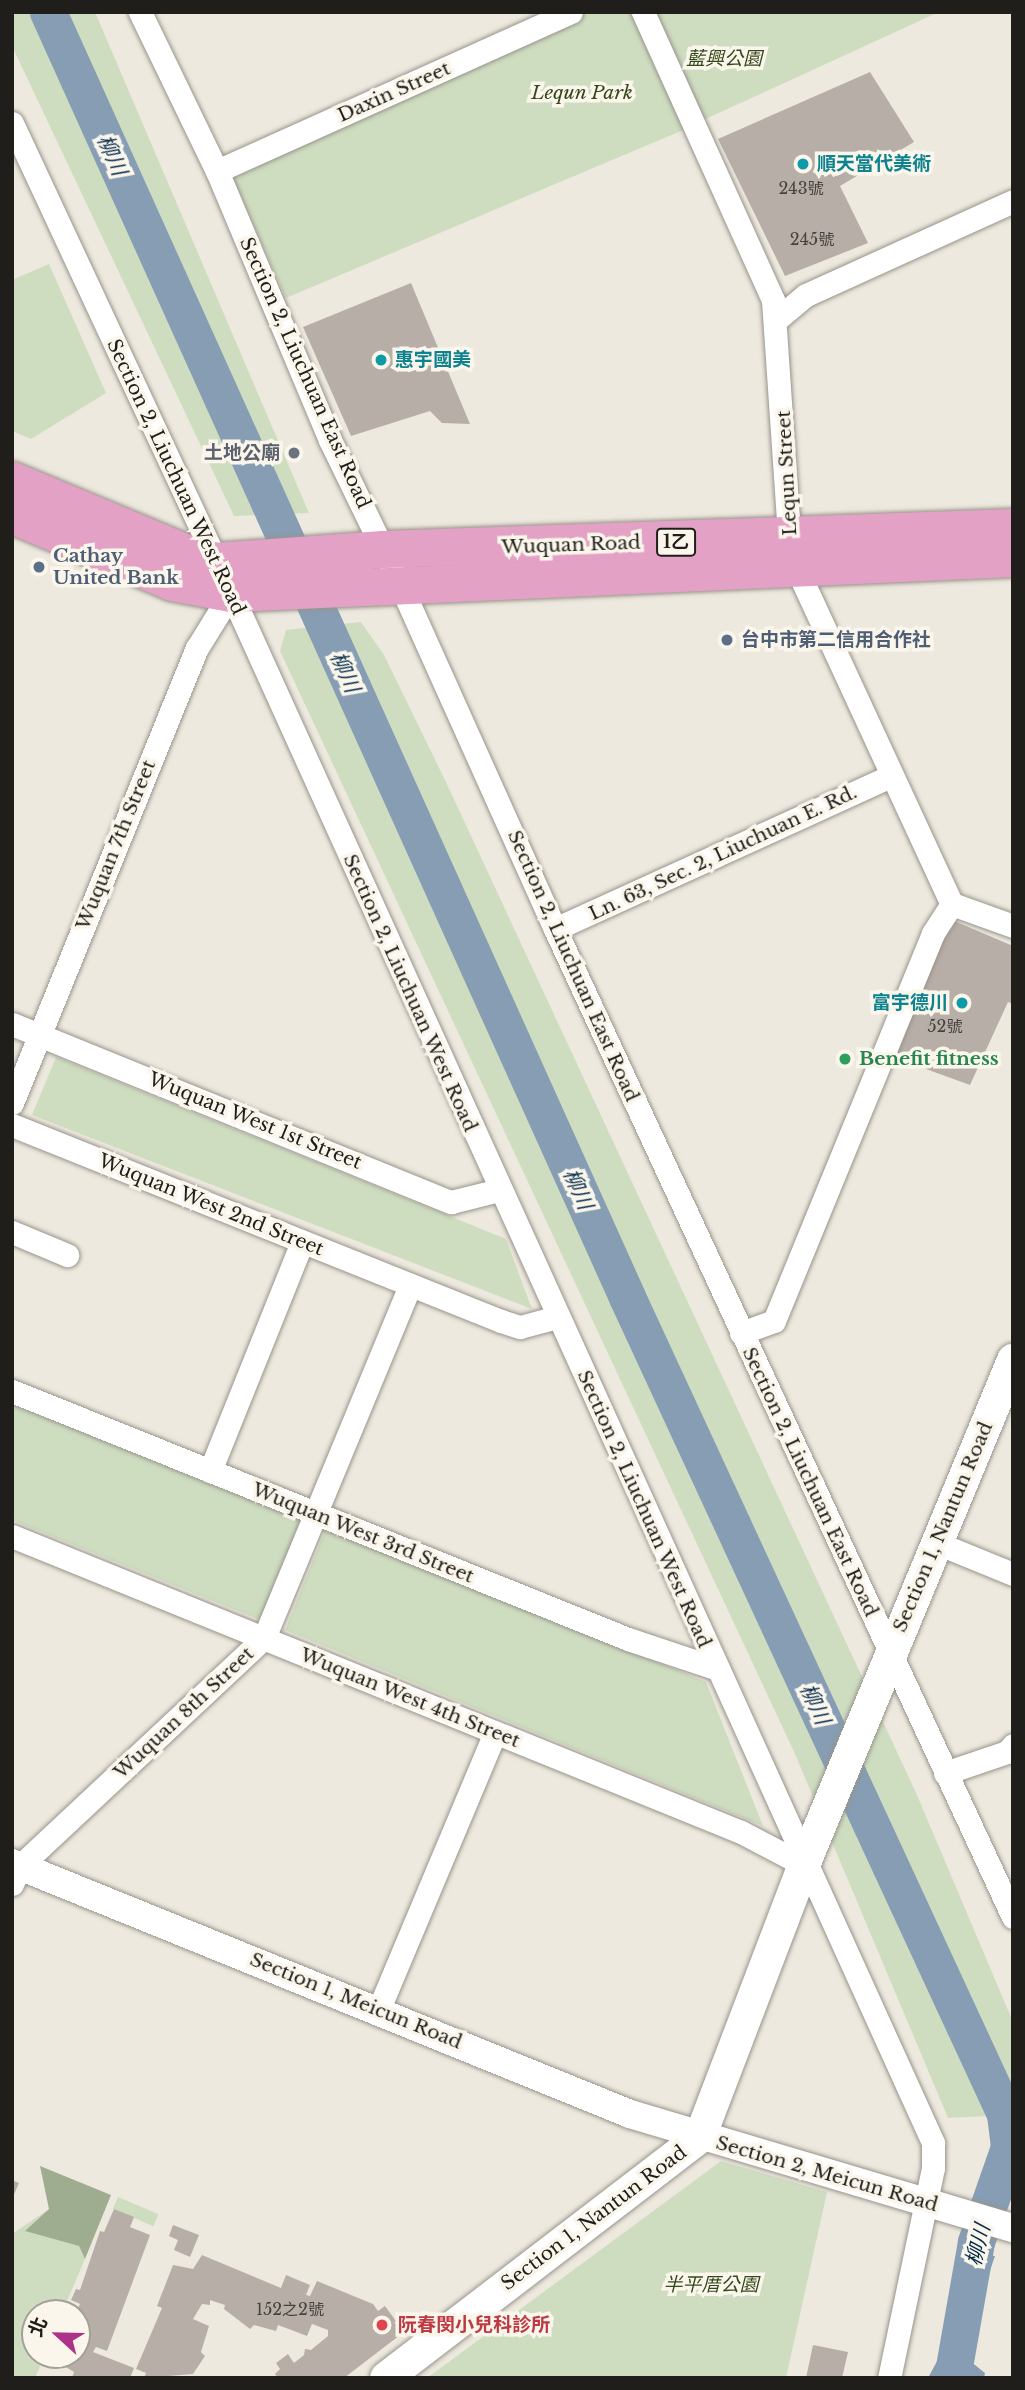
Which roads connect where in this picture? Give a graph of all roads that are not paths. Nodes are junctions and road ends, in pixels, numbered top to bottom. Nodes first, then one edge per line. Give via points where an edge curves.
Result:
1 (140, 12) edge
2 (570, 12) edge
3 (643, 12) edge
4 (12, 123) edge
5 (216, 171) junction
6 (1013, 201) edge
7 (776, 320) junction
8 (12, 480) edge
9 (12, 515) edge
10 (1013, 527) edge
11 (383, 549) junction
12 (793, 552) junction
13 (1013, 558) edge
14 (237, 576) junction
15 (399, 582) junction
16 (890, 776) junction
17 (952, 904) junction
18 (1013, 926) edge
19 (555, 929) junction
20 (12, 1024) edge
21 (40, 1035) junction
22 (12, 1103) edge
23 (12, 1125) edge
24 (499, 1190) junction
25 (12, 1233) edge
26 (302, 1242) junction
27 (67, 1255) dead end
28 (410, 1285) junction
29 (557, 1317) junction
30 (741, 1333) junction
31 (1013, 1360) edge
32 (12, 1391) edge
33 (210, 1471) junction
34 (316, 1514) junction
35 (12, 1536) edge
36 (937, 1543) junction
37 (1013, 1574) edge
38 (264, 1638) junction
39 (890, 1655) junction
40 (715, 1668) junction
41 (495, 1733) junction
42 (1013, 1745) edge
43 (945, 1773) junction
44 (804, 1865) junction
45 (15, 1871) edge
46 (1013, 1917) edge
47 (378, 2011) junction
48 (700, 2137) junction
49 (924, 2202) junction
50 (1013, 2228) edge
51 (386, 2378) edge
52 (890, 2378) edge

1 - 5 street, Section 2, Liuchuan East Road
2 - 5 street, Daxin Street
3 - 7 street, Lequn Street via 773,300
4 - 14 street, Section 2, Liuchuan West Road
5 - 11 street, Section 2, Liuchuan East Road via 330,440
6 - 7 street via 806,295
7 - 12 street, Lequn Street
8 - 14 main road, 1乙
9 - 14 main road, 1乙 via 172,582
10 - 12 main road, Wuquan Road / 1乙
11 - 12 main road, Wuquan Road / 1乙
11 - 14 main road, Wuquan Road / 1乙 via 338,552
11 - 15 street, Section 2, Liuchuan East Road
12 - 13 main road, Wuquan Road / 1乙
12 - 15 main road, Wuquan Road / 1乙
12 - 16 street, Lequn Street
14 - 15 main road, Wuquan Road / 1乙 via 354,585
14 - 21 street, Wuquan 7th Street via 197,648
14 - 24 street, Section 2, Liuchuan West Road
15 - 19 street, Section 2, Liuchuan East Road
16 - 17 street, Lequn Street
16 - 19 street, Ln. 63, Sec. 2, Liuchuan E. Rd.
17 - 18 street
17 - 30 street via 933,933 774,1321
19 - 30 street, Section 2, Liuchuan East Road
20 - 21 street, Wuquan West 1st Street
21 - 22 street, Wuquan 7th Street
21 - 24 street, Wuquan West 1st Street via 451,1202
23 - 26 street, Wuquan West 2nd Street
24 - 29 street, Section 2, Liuchuan West Road
25 - 27 street
26 - 28 street, Wuquan West 2nd Street
26 - 33 street
28 - 29 street, Wuquan West 2nd Street via 520,1327
28 - 34 street
29 - 40 street, Section 2, Liuchuan West Road
30 - 39 street, Section 2, Liuchuan East Road
31 - 36 main road, Section 1, Nantun Road
32 - 33 street, Wuquan West 3rd Street
33 - 34 street, Wuquan West 3rd Street
34 - 38 street, Wuquan 8th Street
34 - 40 street, Wuquan West 3rd Street via 628,1639
35 - 38 street, Wuquan West 4th Street
36 - 37 street
36 - 39 main road, Section 1, Nantun Road
38 - 41 street, Wuquan West 4th Street
38 - 45 street, Wuquan 8th Street
39 - 43 street, Section 2, Liuchuan East Road
39 - 44 main road, Section 1, Nantun Road
40 - 44 street, Section 2, Liuchuan West Road
41 - 44 street, Wuquan West 4th Street via 741,1832
41 - 47 street
42 - 43 street via 1007,1752
43 - 46 street, Section 2, Liuchuan East Road
44 - 48 main road, Section 1, Nantun Road
44 - 49 street, Section 2, Liuchuan West Road via 933,2143 933,2168
45 - 47 street, Section 1, Meicun Road
47 - 48 street, Section 1, Meicun Road via 630,2114
48 - 49 street, Section 2, Meicun Road
48 - 51 main road, Section 1, Nantun Road
49 - 50 street, Section 2, Meicun Road
49 - 52 street, Section 2, Liuchuan West Road

